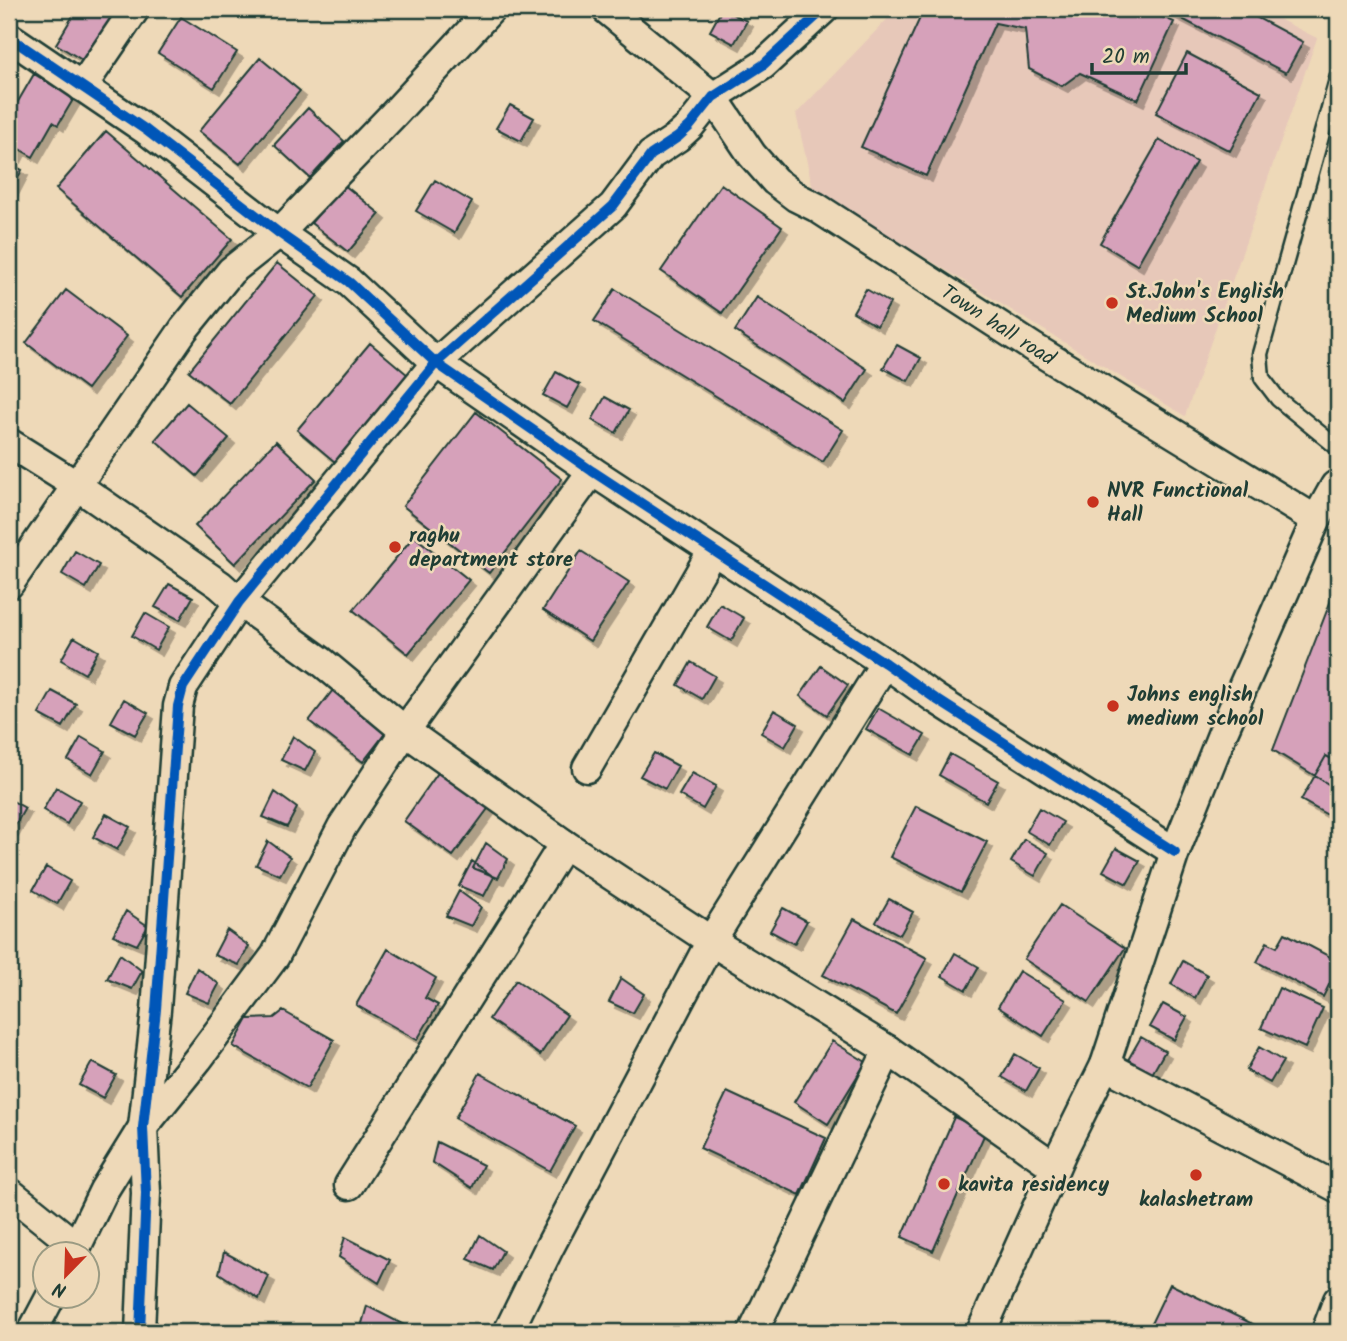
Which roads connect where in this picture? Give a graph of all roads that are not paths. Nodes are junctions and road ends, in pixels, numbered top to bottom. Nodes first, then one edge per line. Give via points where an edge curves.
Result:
1 (135, 9) edge
2 (491, 9) edge
3 (606, 9) edge
4 (824, 9) edge
5 (9, 37) edge
6 (1338, 76) edge
7 (82, 87) junction
8 (713, 97) junction
9 (279, 233) junction
10 (436, 363) junction
11 (9, 443) edge
12 (1338, 448) edge
13 (592, 471) junction
14 (1338, 484) edge
15 (76, 485) junction
16 (1315, 520) junction
17 (713, 550) junction
18 (9, 584) edge
19 (239, 601) junction
20 (884, 663) junction
21 (405, 731) junction
22 (587, 768) dead end
23 (564, 844) junction
24 (1175, 852) junction
25 (711, 941) junction
26 (888, 1050) junction
27 (1105, 1065) junction
28 (143, 1127) junction
29 (1055, 1167) junction
30 (349, 1185) dead end
31 (1338, 1188) edge
32 (9, 1192) edge
33 (63, 1240) edge
34 (79, 1240) edge
35 (1338, 1300) edge
36 (44, 1310) edge
37 (32, 1332) edge
38 (140, 1332) edge
39 (508, 1332) edge
40 (753, 1332) edge
41 (981, 1332) edge
42 (1326, 1332) edge

1 - 7 street
2 - 9 street
3 - 8 street, Town hall road
4 - 8 street via 763,65
5 - 7 street
6 - 12 lane via 1260,354 1262,377 1278,398
7 - 9 street via 146,130
8 - 10 street via 684,131 652,155 613,205
8 - 16 street, Town hall road via 752,155 796,197
9 - 10 street via 349,282
9 - 15 street via 231,271 215,290
10 - 13 street
10 - 19 street
11 - 15 street
13 - 17 street
13 - 21 street
14 - 16 street
15 - 18 street
15 - 19 street
16 - 24 street
17 - 20 street
17 - 22 street
19 - 21 street via 321,660
19 - 28 street via 183,687 178,706
20 - 24 street
20 - 25 street
21 - 23 street
21 - 28 street via 342,827 275,956
23 - 25 street
23 - 30 street
24 - 27 street
25 - 26 street
25 - 39 street
26 - 29 street
26 - 40 street
27 - 29 street
27 - 31 street
28 - 34 street
28 - 38 street via 146,1193
29 - 41 street
32 - 33 street
35 - 42 street
36 - 37 street

